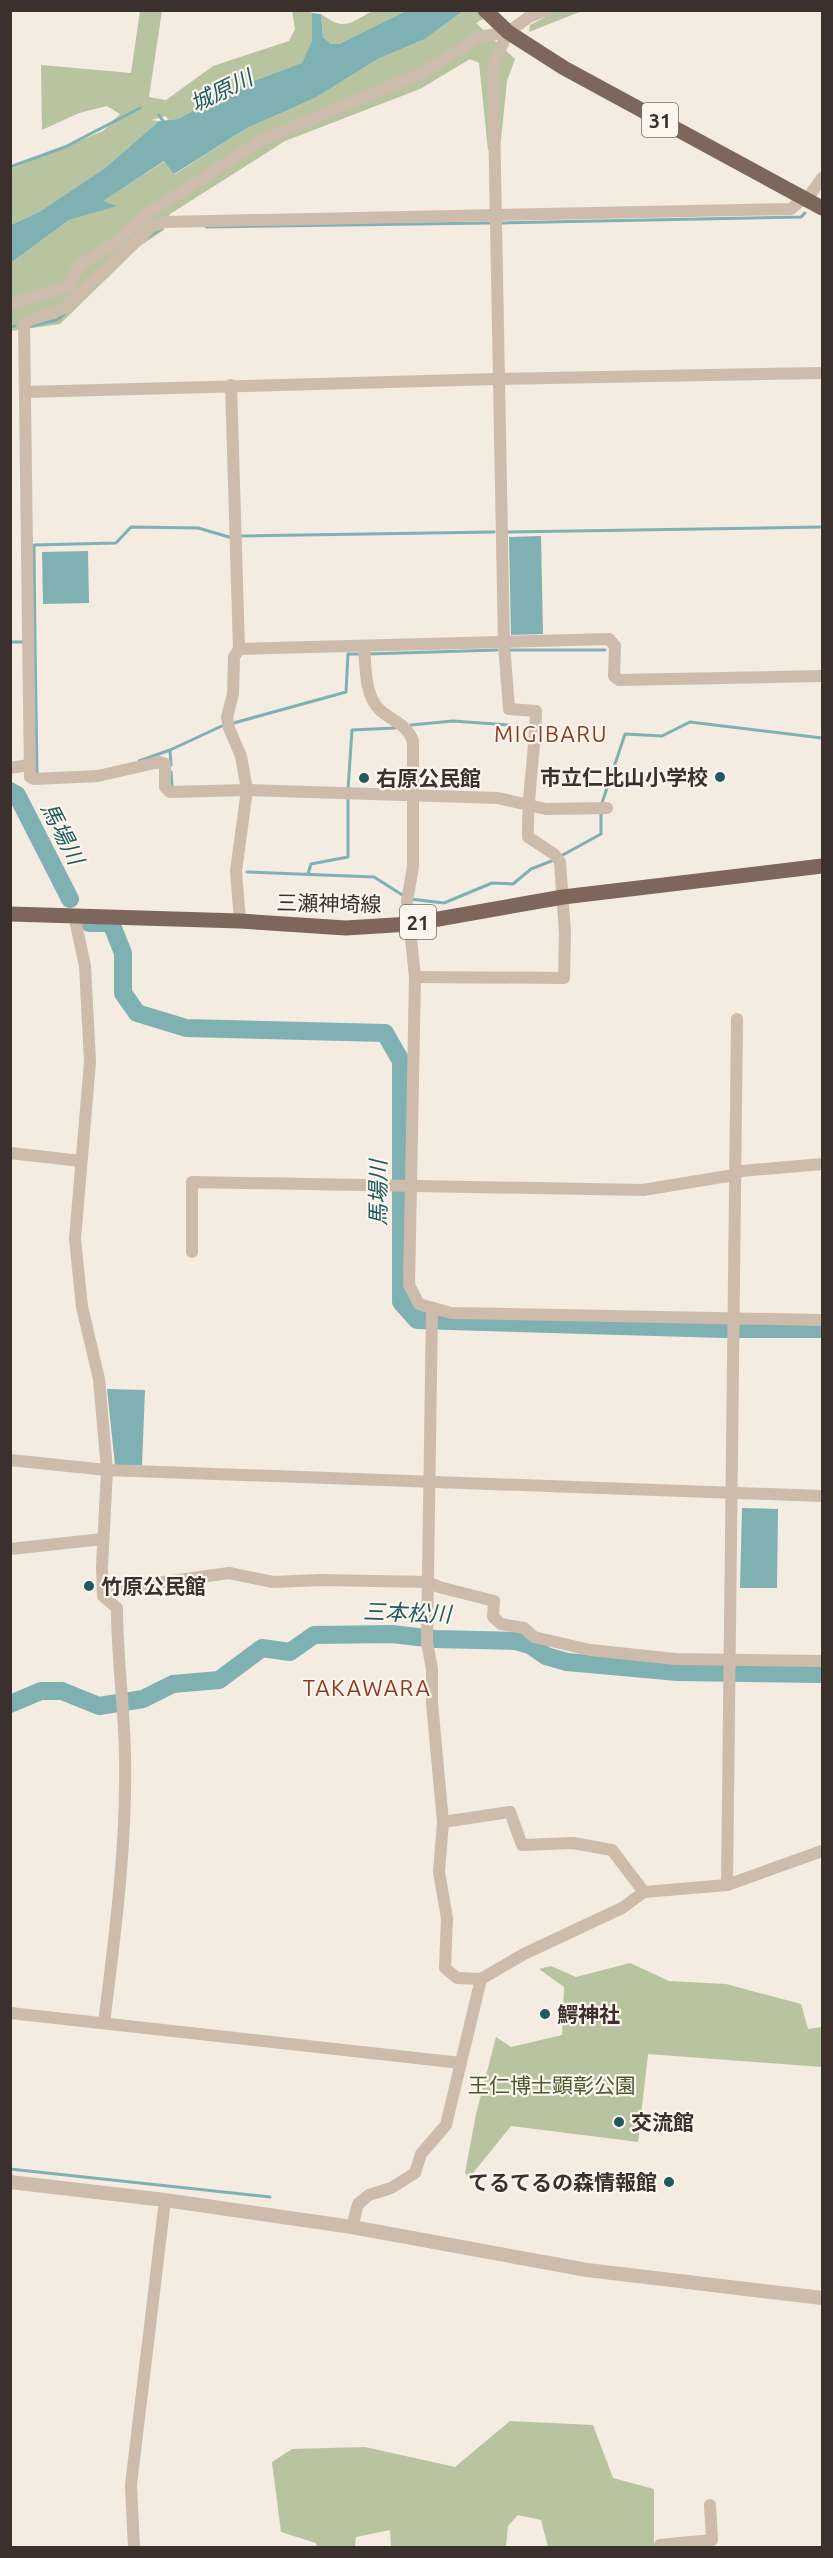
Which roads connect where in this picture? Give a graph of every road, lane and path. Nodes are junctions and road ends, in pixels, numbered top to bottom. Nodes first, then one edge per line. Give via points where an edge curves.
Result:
1 (485, 10) edge
2 (546, 10) edge
3 (505, 29) junction
4 (822, 178) edge
5 (807, 200) junction
6 (822, 208) edge
7 (495, 215) junction
8 (74, 289) junction
9 (10, 304) edge
10 (822, 373) edge
11 (498, 379) junction
12 (231, 385) junction
13 (25, 392) junction
14 (10, 486) edge
15 (25, 486) junction
16 (504, 644) junction
17 (364, 647) junction
18 (239, 649) junction
19 (822, 676) edge
20 (28, 765) junction
21 (10, 768) edge
22 (247, 790) junction
23 (412, 796) junction
24 (527, 804) junction
25 (607, 808) dead end
26 (822, 866) edge
27 (563, 897) junction
28 (10, 914) edge
29 (74, 915) junction
30 (240, 921) junction
31 (410, 924) junction
32 (415, 977) junction
33 (737, 1020) dead end
34 (10, 1153) edge
35 (81, 1161) junction
36 (822, 1164) edge
37 (734, 1175) junction
38 (411, 1186) junction
39 (192, 1252) dead end
40 (432, 1309) junction
41 (733, 1319) junction
42 (822, 1320) edge
43 (10, 1460) edge
44 (107, 1470) junction
45 (429, 1481) junction
46 (730, 1494) junction
47 (822, 1496) edge
48 (103, 1539) junction
49 (10, 1549) edge
50 (428, 1582) junction
51 (105, 1590) junction
52 (729, 1660) junction
53 (822, 1661) edge
54 (443, 1822) junction
55 (822, 1851) edge
56 (727, 1885) junction
57 (644, 1892) junction
58 (481, 1979) junction
59 (10, 2013) edge
60 (104, 2024) junction
61 (461, 2063) junction
62 (10, 2182) edge
63 (165, 2200) junction
64 (352, 2227) junction
65 (822, 2298) edge
66 (710, 2505) dead end
67 (134, 2547) edge
68 (660, 2547) edge

1 - 3 main road, 31
2 - 3 street
3 - 5 main road, 31 via 564,68
3 - 7 street via 493,65
3 - 8 street via 479,37 422,73 264,139 145,215 112,245 83,263 74,274
4 - 5 street
5 - 6 main road, 31
5 - 7 street via 791,209
7 - 8 street via 164,222 151,227
7 - 11 street
8 - 9 street
8 - 13 street via 64,308 24,324
10 - 11 street
11 - 12 street
11 - 16 street
12 - 13 street
12 - 18 street
13 - 15 street
14 - 15 street
15 - 20 street
16 - 17 street
16 - 19 street via 609,639 615,646 614,676 619,681
16 - 24 street via 509,709 536,711
17 - 18 street
17 - 23 street via 369,694 379,709 409,730 413,741
18 - 22 street via 232,663 228,725 242,756
20 - 21 street
20 - 22 street via 34,779 98,776 159,762 165,764 165,787 170,792
22 - 23 street
22 - 30 street via 236,871
23 - 24 street via 498,798
23 - 31 street
24 - 25 street via 546,809
24 - 27 street via 528,837 560,862
26 - 27 main road, 三瀬神埼線 / 21
27 - 31 main road, 三瀬神埼線 / 21
27 - 32 street via 564,978
28 - 29 main road, 三瀬神埼線 / 21
29 - 30 main road, 三瀬神埼線 / 21
29 - 35 street via 85,966 89,1026 90,1062
30 - 31 main road, 三瀬神埼線 / 21 via 346,928
31 - 32 street
32 - 38 street
33 - 37 street
34 - 35 street
35 - 44 street via 75,1239 82,1307 99,1379
36 - 37 street via 741,1171
37 - 38 street via 643,1190
37 - 41 street
38 - 39 street via 192,1182
38 - 40 street via 408,1285 419,1304
40 - 41 street via 451,1313
40 - 45 street
41 - 42 street
41 - 46 street
43 - 44 street
44 - 45 street
44 - 48 street
45 - 46 street
45 - 50 street
46 - 47 street
46 - 52 street
48 - 49 street
48 - 51 street
50 - 51 street via 273,1582 229,1573
50 - 52 street via 494,1601 493,1617 501,1624 524,1628 534,1637 553,1644 675,1659
50 - 54 street via 427,1642
51 - 60 street via 103,1596 117,1608 125,1774 122,1875
52 - 53 street
52 - 56 street
54 - 57 street via 510,1812 522,1845 573,1843 612,1850
54 - 58 street via 438,1872 447,1918 445,1968 457,1978
55 - 56 street
56 - 57 street
57 - 58 street via 622,1908
58 - 61 street
59 - 60 street
60 - 61 street
61 - 64 street via 446,2125 421,2154 415,2173 358,2204
62 - 63 street
63 - 64 street
63 - 67 street via 131,2485
64 - 65 street via 587,2270
66 - 68 street via 712,2540

